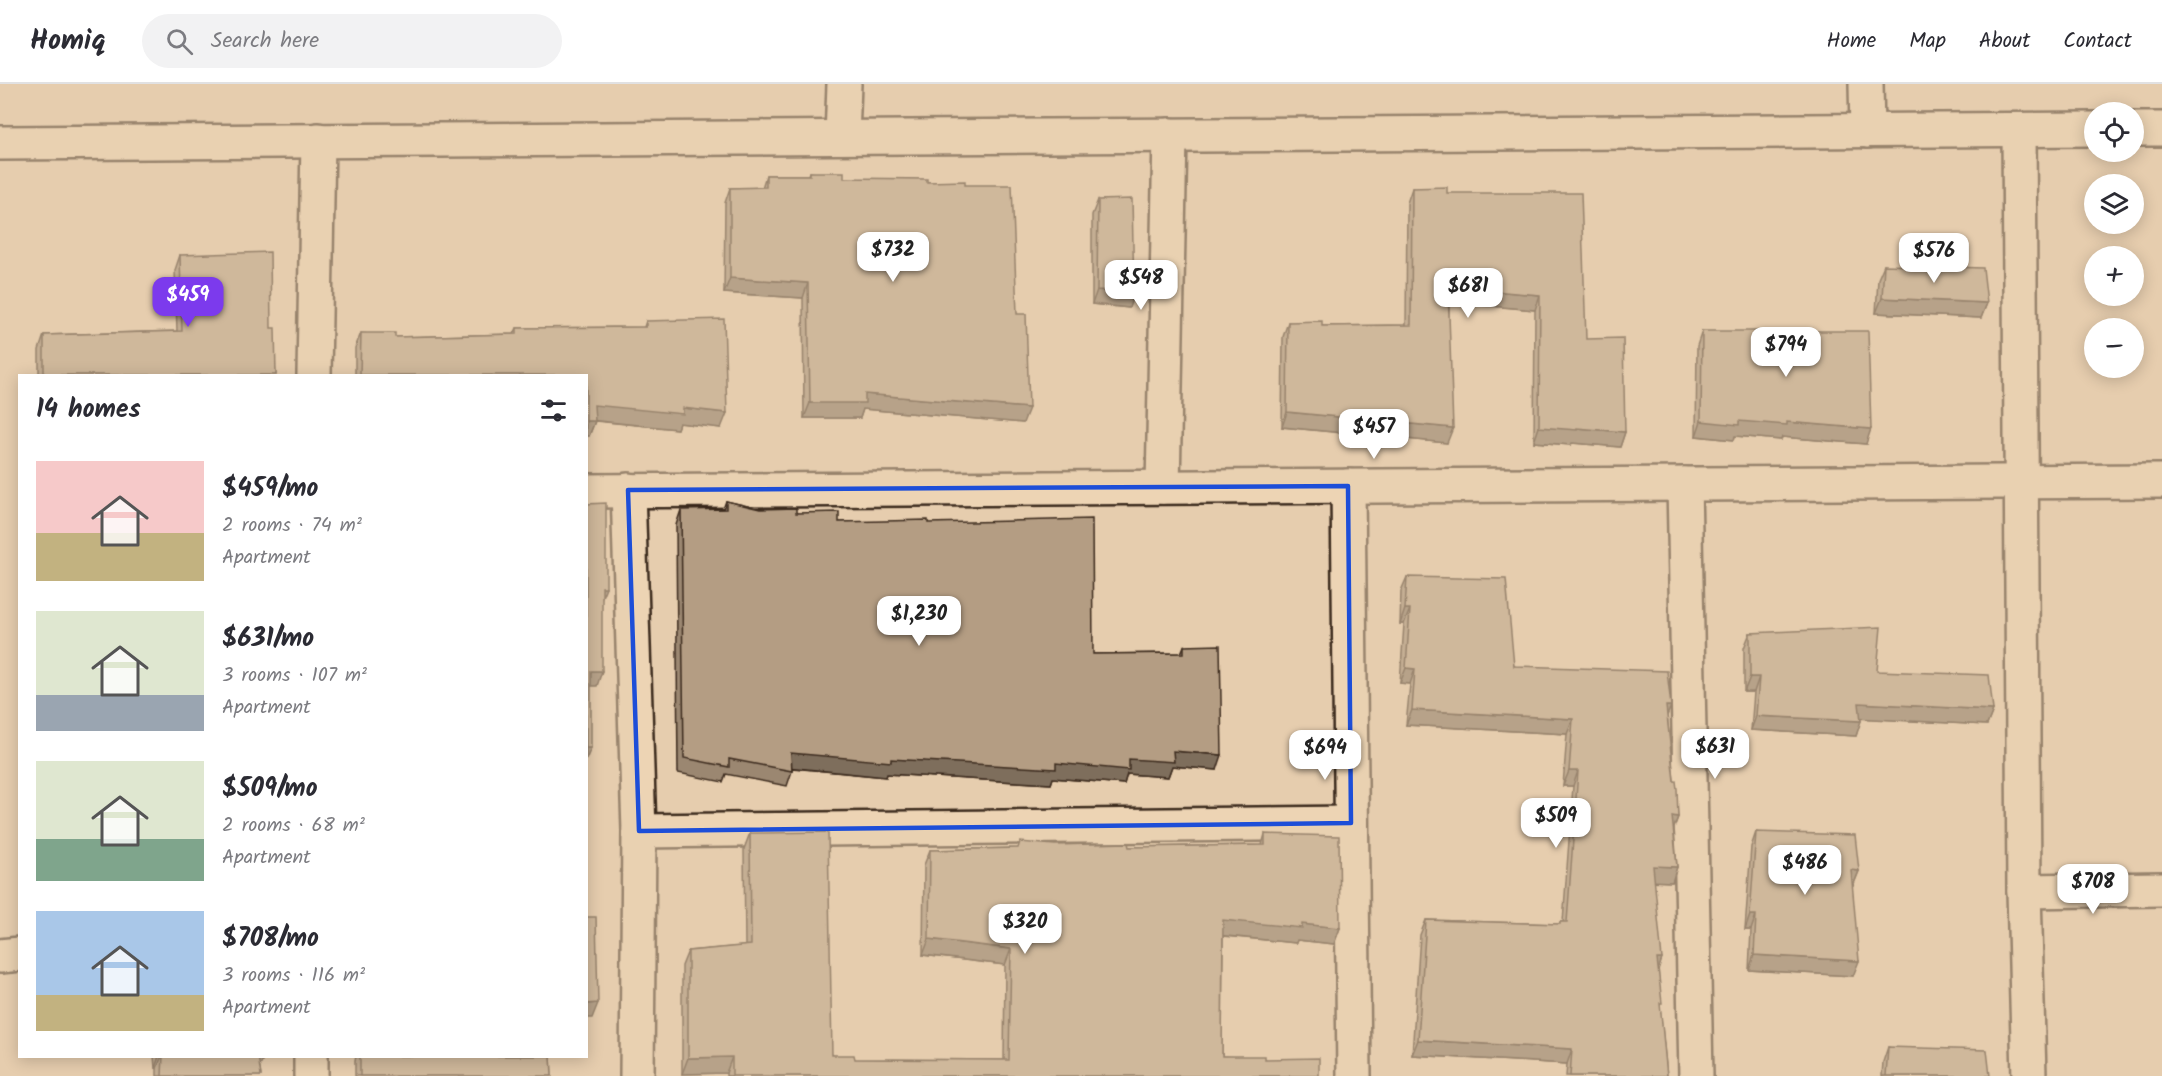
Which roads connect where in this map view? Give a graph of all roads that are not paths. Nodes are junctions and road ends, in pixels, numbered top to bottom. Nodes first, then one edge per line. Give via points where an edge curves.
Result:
1 (843, 84) edge
2 (1866, 84) edge
3 (2084, 129) edge
4 (2144, 129) edge
5 (2162, 129) edge
6 (1867, 130) junction
7 (2019, 130) junction
8 (1170, 135) junction
9 (842, 137) junction
10 (318, 140) junction
11 (0, 143) edge
12 (314, 374) edge
13 (2162, 481) edge
14 (2021, 482) junction
15 (1684, 484) junction
16 (1348, 486) junction
17 (1163, 487) junction
18 (588, 490) edge
19 (628, 490) junction
20 (1351, 823) junction
21 (639, 831) junction
22 (2162, 889) edge
23 (2024, 891) junction
24 (18, 954) edge
25 (0, 956) edge
26 (311, 1058) edge
27 (311, 1076) edge
28 (637, 1076) edge
29 (1354, 1076) edge
30 (1696, 1076) edge
31 (2029, 1076) edge

1 - 9 street
2 - 6 street
3 - 7 street
4 - 5 street
6 - 7 street
6 - 8 street
7 - 14 street
8 - 9 street
8 - 17 street
9 - 10 street
10 - 11 street
10 - 12 street
13 - 14 street
14 - 15 street
14 - 23 street
15 - 16 street
15 - 30 street
16 - 17 street
16 - 20 street
17 - 19 street
18 - 19 street
19 - 21 street
20 - 21 street
20 - 29 street
21 - 28 street
22 - 23 street
23 - 31 street
24 - 25 street
26 - 27 street

